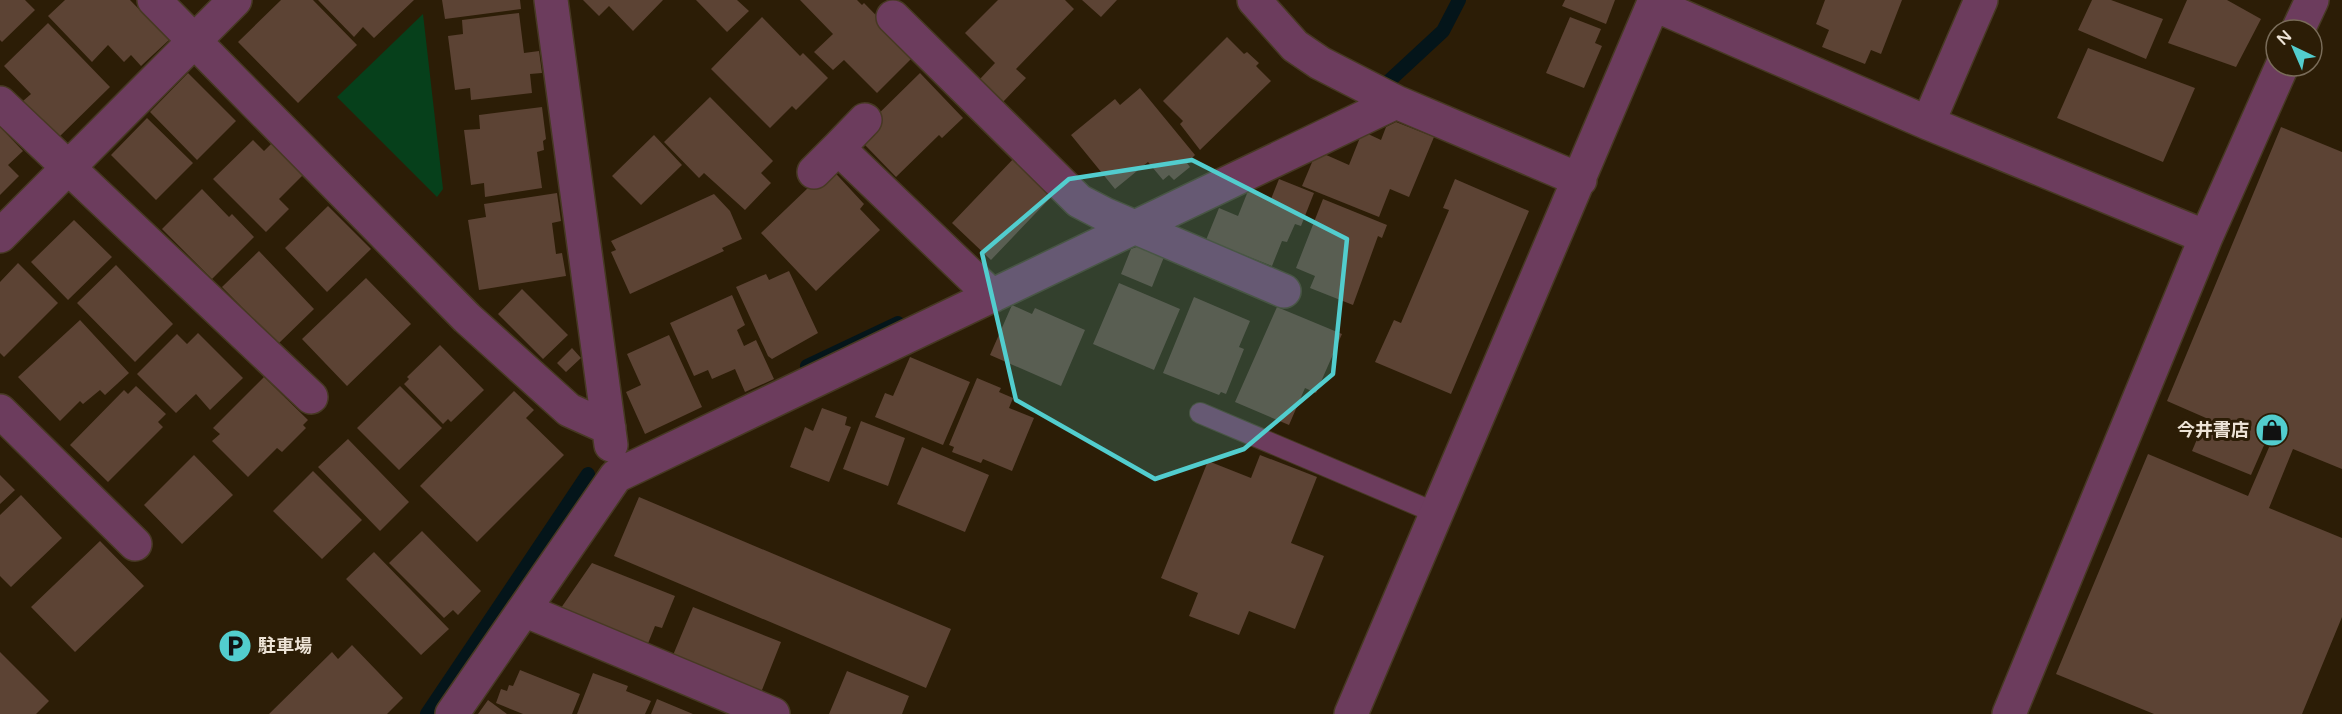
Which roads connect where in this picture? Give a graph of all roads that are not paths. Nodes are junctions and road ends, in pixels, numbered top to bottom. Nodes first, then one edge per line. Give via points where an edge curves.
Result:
1 (154, 0) edge
2 (235, 0) edge
3 (551, 0) edge
4 (1254, 0) edge
5 (1981, 0) edge
6 (2312, 0) edge
7 (1654, 2) edge
8 (894, 17) dead end
9 (2304, 18) edge
10 (193, 40) junction
11 (2277, 78) edge
12 (1396, 102) junction
13 (0, 103) edge
14 (865, 120) dead end
15 (1928, 123) junction
16 (838, 148) junction
17 (68, 168) junction
18 (814, 172) dead end
19 (1580, 180) junction
20 (1120, 222) junction
21 (0, 236) edge
22 (2206, 237) junction
23 (983, 288) junction
24 (1284, 291) dead end
25 (311, 397) dead end
26 (0, 411) edge
27 (1200, 413) dead end
28 (609, 428) junction
29 (616, 476) junction
30 (1436, 513) junction
31 (135, 544) dead end
32 (524, 610) junction
33 (453, 714) edge
34 (773, 714) edge
35 (1351, 714) edge
36 (2009, 714) edge

1 - 10 street
2 - 10 street
3 - 28 street
4 - 12 street via 1295,46
5 - 15 street
6 - 9 street
7 - 15 street
7 - 19 street
8 - 20 street via 1079,201
10 - 17 street
10 - 28 street via 467,318 569,410
11 - 22 street
12 - 19 street
12 - 20 street
13 - 17 street
14 - 16 street
15 - 22 street
16 - 18 street
16 - 23 street
17 - 21 street
17 - 25 street
19 - 30 street
20 - 23 street
20 - 24 street
22 - 36 street
23 - 29 street
26 - 31 street
27 - 30 lane
28 - 29 street
29 - 32 street
30 - 35 street
32 - 33 street
32 - 34 street

